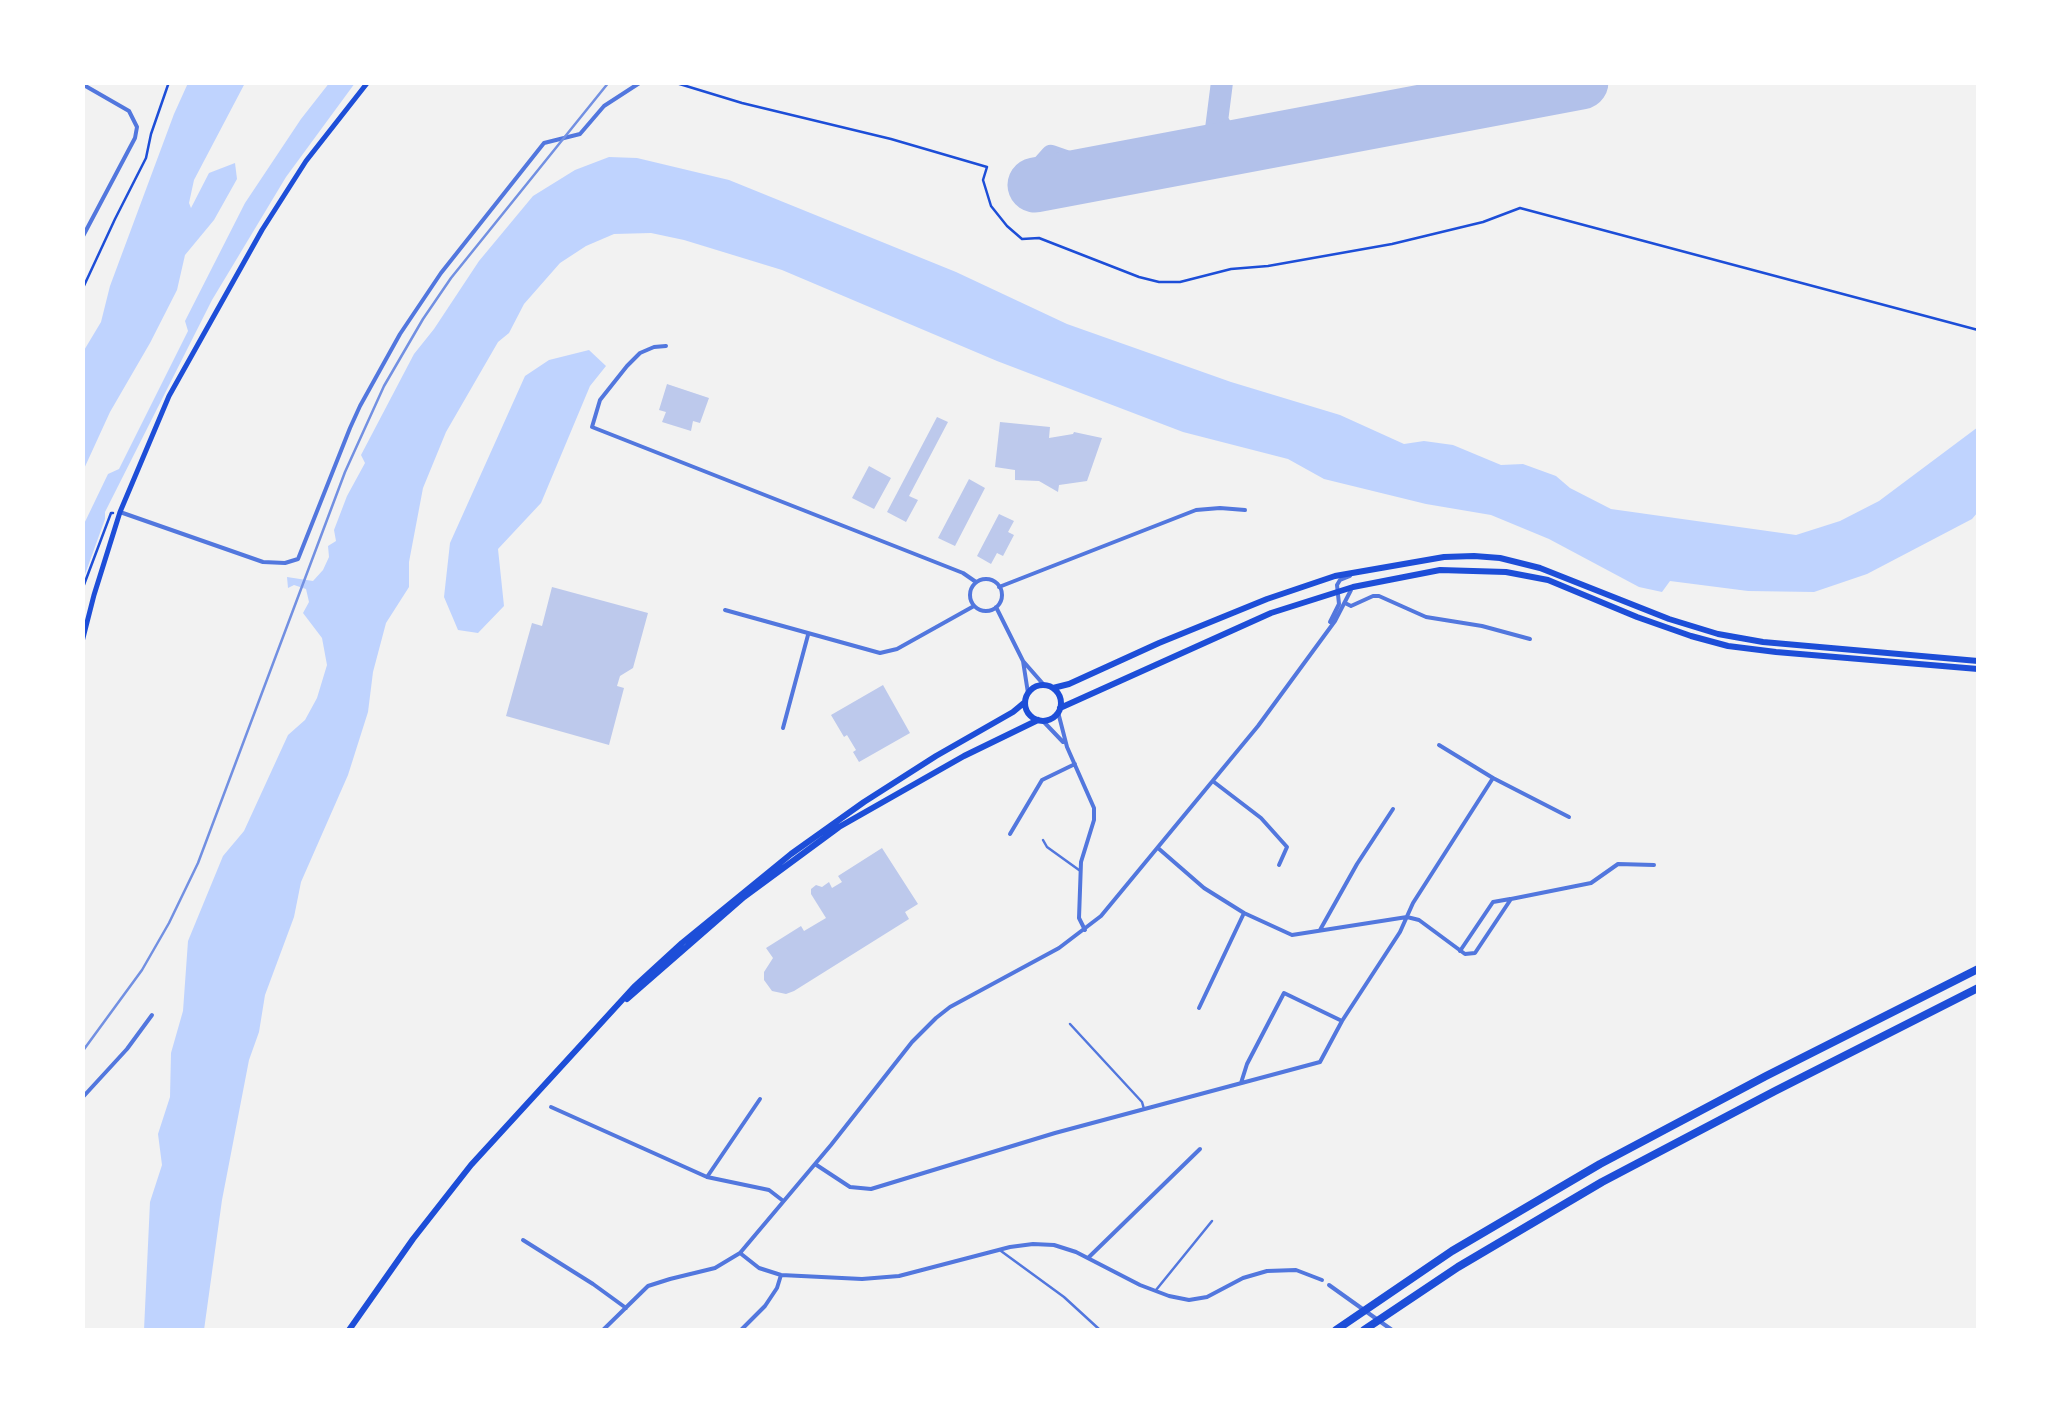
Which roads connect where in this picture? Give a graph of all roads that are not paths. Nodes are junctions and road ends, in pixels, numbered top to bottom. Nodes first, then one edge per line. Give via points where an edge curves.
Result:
1 (368, 82) edge
2 (640, 82) edge
3 (82, 84) edge
4 (82, 238) edge
5 (666, 346) dead end
6 (1245, 510) dead end
7 (120, 512) junction
8 (1393, 565) junction
9 (976, 582) junction
10 (1000, 587) junction
11 (1353, 587) junction
12 (1337, 592) junction
13 (1345, 603) junction
14 (974, 606) junction
15 (996, 607) junction
16 (725, 610) dead end
17 (1326, 630) junction
18 (808, 634) junction
19 (1530, 639) dead end
20 (82, 642) edge
21 (1978, 661) edge
22 (1023, 662) junction
23 (1978, 668) edge
24 (1044, 685) junction
25 (1053, 688) junction
26 (1027, 697) junction
27 (1059, 710) junction
28 (1040, 720) junction
29 (784, 728) dead end
30 (1440, 745) dead end
31 (1067, 747) junction
32 (1075, 764) junction
33 (1493, 778) junction
34 (1214, 782) junction
35 (1393, 809) dead end
36 (1569, 817) dead end
37 (1010, 834) dead end
38 (1043, 840) dead end
39 (1158, 848) junction
40 (1654, 865) dead end
41 (1279, 866) dead end
42 (1080, 871) junction
43 (1511, 899) junction
44 (1244, 913) junction
45 (1407, 917) junction
46 (1085, 930) junction
47 (1320, 930) junction
48 (1460, 950) junction
49 (1978, 970) edge
50 (1978, 988) edge
51 (1199, 1008) dead end
52 (152, 1015) dead end
53 (603, 1020) junction
54 (1342, 1021) junction
55 (1070, 1024) dead end
56 (1241, 1084) junction
57 (82, 1098) edge
58 (760, 1099) dead end
59 (551, 1107) dead end
60 (1144, 1109) junction
61 (1200, 1149) dead end
62 (815, 1164) junction
63 (707, 1177) junction
64 (783, 1201) junction
65 (1212, 1221) dead end
66 (523, 1240) dead end
67 (1000, 1250) junction
68 (740, 1253) junction
69 (1088, 1258) junction
70 (781, 1274) junction
71 (1322, 1280) dead end
72 (1329, 1286) dead end
73 (1155, 1291) junction
74 (626, 1308) junction
75 (1338, 1329) edge
76 (350, 1330) edge
77 (603, 1330) edge
78 (741, 1330) edge
79 (1100, 1330) edge
80 (1364, 1330) edge
81 (1392, 1330) edge

1 - 7 main road via 262,230 170,396
2 - 7 street via 604,106 580,134 544,143 441,273 350,428 298,559 264,562
3 - 4 street via 129,111 137,127
5 - 9 street via 640,352 627,366 600,400 592,427
6 - 10 street via 1196,510
7 - 20 main road
8 - 12 street via 1340,580
8 - 21 main road via 1444,556 1500,558 1718,634
8 - 25 main road via 1267,600
9 - 10 street
9 - 14 street
10 - 15 street
11 - 12 main road
11 - 13 street
11 - 23 main road via 1440,570 1506,572 1548,580 1728,646
12 - 17 street
12 - 27 main road via 1272,613
13 - 17 street
13 - 19 street via 1378,596 1426,617
14 - 15 street
14 - 18 street via 890,652
15 - 22 street
16 - 18 street
17 - 34 street
18 - 29 street
22 - 24 street
22 - 26 street
24 - 25 main road
24 - 26 main road
25 - 27 main road
26 - 28 main road via 1027,711
26 - 53 main road via 791,854 682,943
27 - 28 main road
27 - 31 street
28 - 31 street
28 - 53 main road via 839,826 744,897
30 - 33 street
31 - 32 street
32 - 37 street via 1042,780
32 - 42 street via 1094,808
33 - 36 street
33 - 45 street
34 - 39 street
34 - 41 street via 1287,847
35 - 47 street
38 - 42 lane
39 - 44 street
39 - 46 street
40 - 43 street via 1618,864 1591,883
42 - 46 street
43 - 48 street via 1493,902
43 - 48 street via 1476,952
44 - 47 street via 1292,935
44 - 51 street
45 - 47 street
45 - 48 street
45 - 54 street
46 - 62 street via 936,1018
49 - 75 highway via 1600,1164 1452,1251
50 - 80 highway via 1602,1182
52 - 57 street
53 - 76 main road via 471,1164
54 - 56 street via 1320,1062
54 - 56 street via 1284,993
55 - 60 lane
56 - 60 street
58 - 63 street
59 - 63 street
60 - 62 street via 870,1190
61 - 69 street
62 - 64 street
63 - 64 street via 770,1190
64 - 68 street
65 - 73 lane
66 - 74 street
67 - 69 street via 1054,1245
67 - 70 street via 899,1276
67 - 79 lane
68 - 70 street
68 - 74 street via 715,1268 648,1286
69 - 73 street
70 - 78 street via 765,1306
71 - 73 street via 1296,1270 1267,1271 1207,1298
72 - 81 street
74 - 77 street

